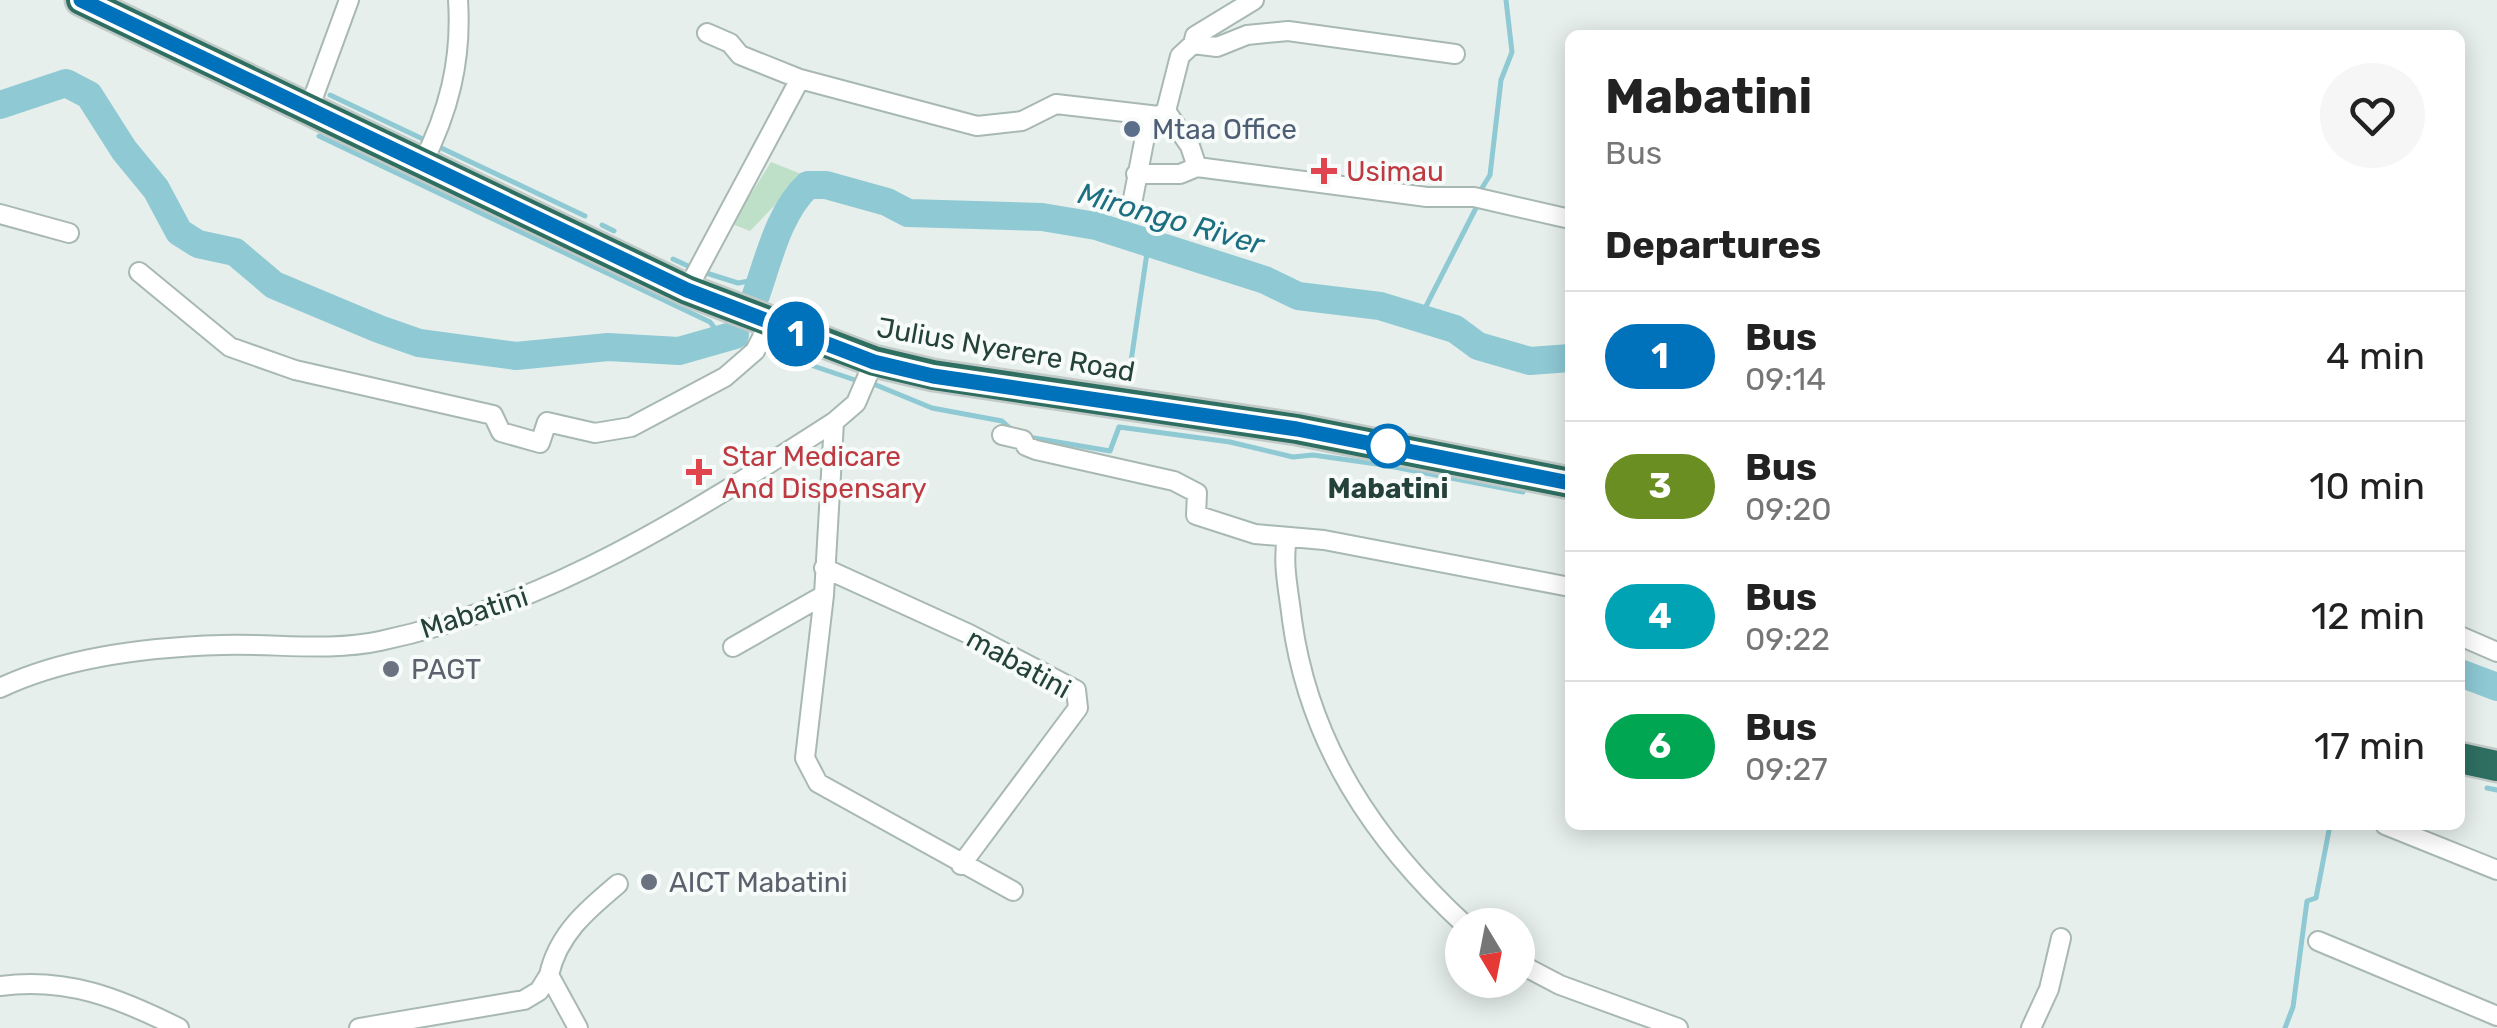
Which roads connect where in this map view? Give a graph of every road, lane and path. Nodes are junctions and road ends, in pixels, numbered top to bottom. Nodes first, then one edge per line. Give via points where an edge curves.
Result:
1 (349, 0) edge
2 (458, 0) edge
3 (1254, 0) edge
4 (86, 1) edge
5 (707, 33) dead end
6 (1193, 44) junction
7 (1454, 54) dead end
8 (800, 79) junction
9 (309, 109) junction
10 (1158, 114) junction
11 (429, 151) junction
12 (1197, 167) junction
13 (1136, 174) junction
14 (1131, 209) dead end
15 (0, 214) edge
16 (1565, 218) edge
17 (70, 232) dead end
18 (138, 272) dead end
19 (687, 290) junction
20 (761, 339) junction
21 (874, 362) junction
22 (834, 422) junction
23 (1002, 435) dead end
24 (1565, 483) edge
25 (1287, 537) junction
26 (824, 568) junction
27 (1565, 586) edge
28 (824, 594) junction
29 (2465, 638) edge
30 (733, 648) dead end
31 (2497, 652) edge
32 (0, 688) edge
33 (2465, 759) edge
34 (2497, 766) edge
35 (2397, 830) edge
36 (961, 864) junction
37 (2497, 870) edge
38 (618, 884) dead end
39 (1013, 891) dead end
40 (1448, 908) edge
41 (2061, 938) dead end
42 (2318, 940) dead end
43 (1535, 972) edge
44 (549, 975) junction
45 (0, 986) edge
46 (2497, 1016) edge
47 (179, 1028) edge
48 (359, 1028) edge
49 (578, 1028) edge
50 (1678, 1028) edge
51 (2031, 1028) edge

1 - 9 street
2 - 11 street via 459,52
3 - 6 street
4 - 9 highway, Julius Nyerere Road
5 - 8 street via 730,42 740,55
6 - 7 street via 1216,47 1247,35 1316,32
6 - 10 street via 1176,66
8 - 10 street via 977,126 1022,121 1056,104
8 - 19 street
9 - 11 highway, Julius Nyerere Road
10 - 12 street via 1190,146
10 - 13 street
11 - 19 highway, Julius Nyerere Road
12 - 13 street via 1180,174
12 - 16 street via 1427,197 1474,196
13 - 14 street
15 - 17 street
18 - 20 street via 230,347 295,370 493,415 502,432 540,443 547,422 595,432 632,427 726,376
19 - 20 highway, Julius Nyerere Road
20 - 21 highway, Julius Nyerere Road
21 - 22 street, Mabatini via 856,403
21 - 24 highway, Julius Nyerere Road via 1316,432
22 - 26 street
22 - 32 street, Mabatini via 632,549 451,622 377,642 131,652
23 - 25 street via 1036,450 1174,482 1197,493 1196,515
25 - 27 street
25 - 40 street via 1298,663 1314,721 1393,852
26 - 28 street
26 - 36 street, mabatini via 969,634 1080,698 1047,753
28 - 30 street
28 - 36 street via 808,771 818,783
29 - 31 street
33 - 34 highway
35 - 37 street
36 - 39 street
38 - 44 street via 565,936
41 - 51 street
42 - 46 street
43 - 50 street
44 - 48 street via 524,1000
44 - 49 street
45 - 47 street via 68,984

